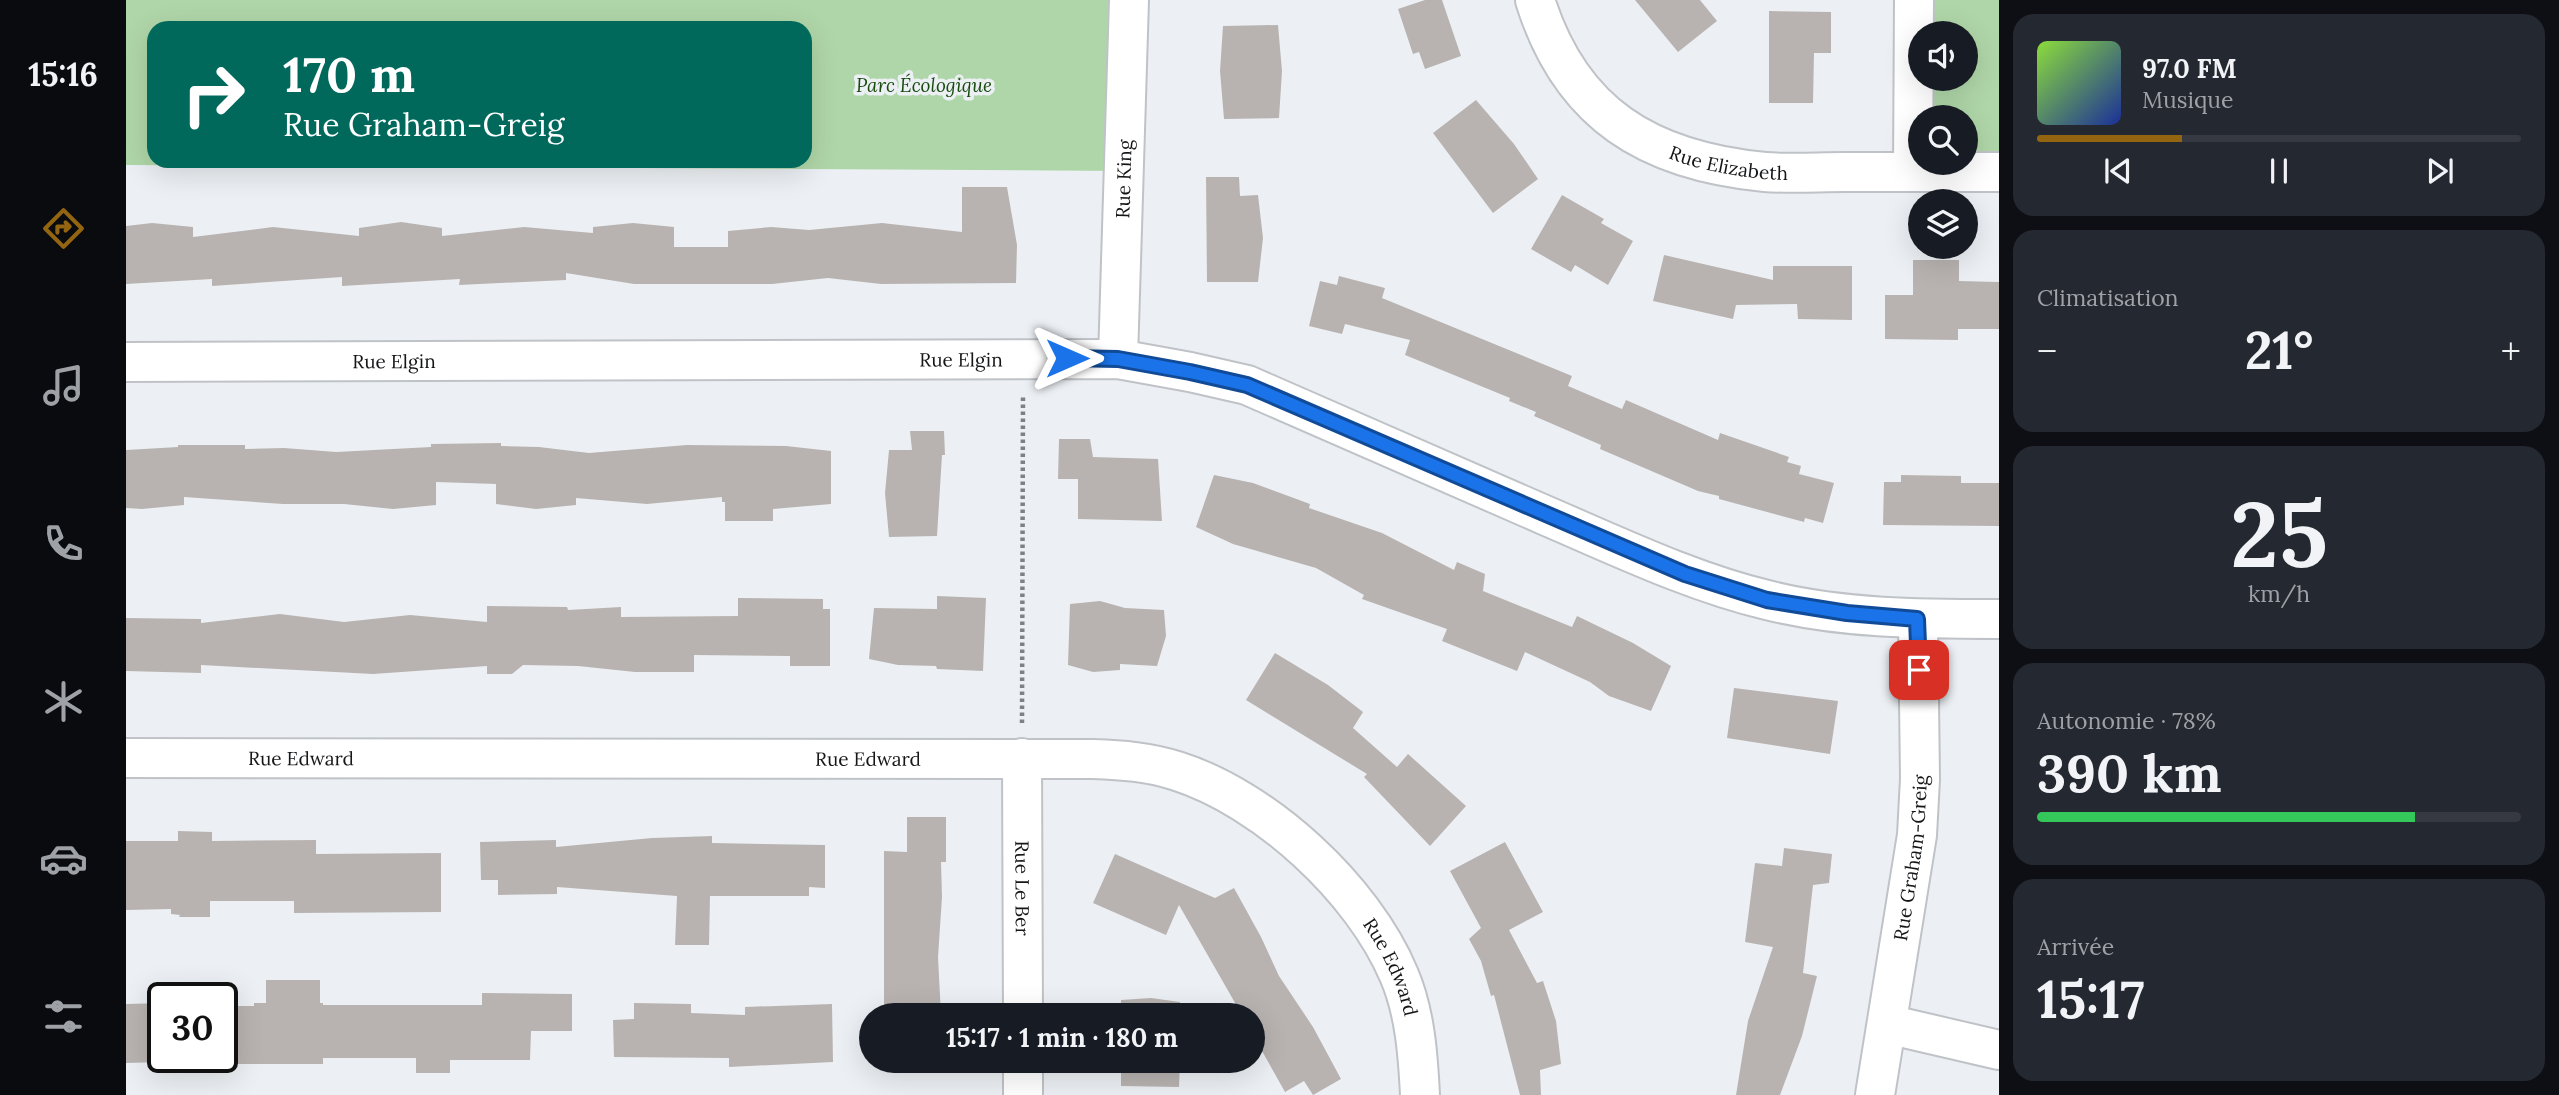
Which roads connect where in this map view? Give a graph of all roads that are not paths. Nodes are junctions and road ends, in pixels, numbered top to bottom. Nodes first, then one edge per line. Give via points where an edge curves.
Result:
1 (1129, 0) edge
2 (1535, 0) edge
3 (1914, 0) edge
4 (1913, 105) edge
5 (1908, 172) edge
6 (1978, 172) edge
7 (1999, 172) edge
8 (1118, 359) junction
9 (126, 362) edge
10 (1917, 619) junction
11 (1999, 619) edge
12 (126, 758) edge
13 (1022, 758) junction
14 (1023, 1003) edge
15 (1887, 1024) junction
16 (1999, 1051) edge
17 (1023, 1073) edge
18 (1023, 1095) edge
19 (1420, 1095) edge
20 (1875, 1095) edge

1 - 8 street, Rue King
2 - 5 street, Rue Elizabeth via 1568,74 1615,123 1650,144 1725,167 1767,172
3 - 4 street
6 - 7 street, Rue Elizabeth
8 - 9 street, Rue Elgin
8 - 10 street, Rue Elgin via 1247,385 1685,574 1767,600
10 - 11 street, Rue Elgin
10 - 15 street, Rue Graham-Greig via 1917,835
12 - 13 street, Rue Edward
13 - 14 street, Rue Le Ber
13 - 19 street, Rue Edward via 1139,761 1176,770 1215,785 1289,834 1354,903 1399,975 1419,1059
15 - 16 street
15 - 20 street, Rue Graham-Greig
17 - 18 street

